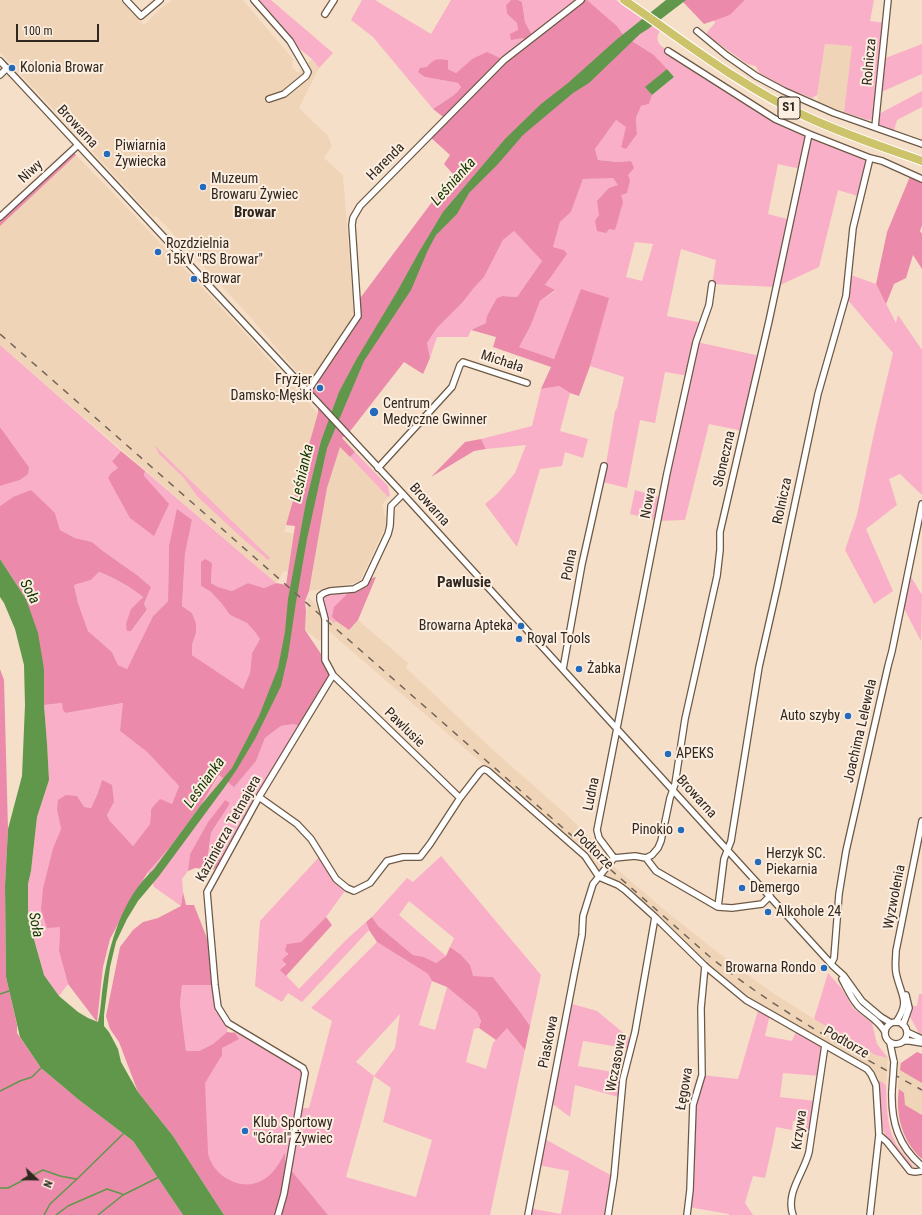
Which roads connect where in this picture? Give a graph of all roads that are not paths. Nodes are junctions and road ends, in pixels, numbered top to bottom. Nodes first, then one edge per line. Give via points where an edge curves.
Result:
1 (126, 0) edge
2 (160, 0) edge
3 (254, 0) edge
4 (334, 0) edge
5 (581, 0) edge
6 (624, 0) edge
7 (888, 0) edge
8 (325, 14) dead end
9 (697, 31) dead end
10 (668, 51) dead end
11 (0, 61) edge
12 (7, 68) junction
13 (0, 75) edge
14 (269, 99) dead end
15 (875, 127) junction
16 (809, 134) junction
17 (922, 144) edge
18 (78, 145) junction
19 (870, 158) junction
20 (922, 160) edge
21 (922, 179) edge
22 (0, 217) edge
23 (712, 284) dead end
24 (528, 383) dead end
25 (307, 392) junction
26 (604, 466) dead end
27 (378, 468) junction
28 (403, 494) junction
29 (922, 504) edge
30 (563, 669) junction
31 (332, 675) junction
32 (617, 729) junction
33 (673, 790) junction
34 (259, 797) junction
35 (460, 798) junction
36 (922, 821) edge
37 (727, 850) junction
38 (614, 858) junction
39 (646, 858) junction
40 (599, 877) junction
41 (770, 896) junction
42 (718, 907) junction
43 (655, 917) junction
44 (705, 966) junction
45 (833, 966) junction
46 (897, 977) junction
47 (894, 1023) junction
48 (904, 1025) junction
49 (885, 1032) junction
50 (907, 1032) junction
51 (922, 1039) edge
52 (904, 1041) junction
53 (890, 1043) junction
54 (897, 1044) junction
55 (922, 1044) edge
56 (825, 1045) junction
57 (894, 1062) junction
58 (879, 1135) junction
59 (922, 1166) edge
60 (922, 1171) edge
61 (278, 1215) edge
62 (528, 1215) edge
63 (608, 1215) edge
64 (687, 1215) edge
65 (793, 1215) edge
66 (870, 1215) edge

1 - 2 street via 141,16
3 - 14 street via 290,41 308,72 284,94
4 - 8 street
5 - 25 street, Harenda via 504,60 360,206 352,225 358,316
6 - 20 highway, S1 via 758,91 844,133
7 - 15 street, Rolnicza
9 - 15 street via 756,76 834,113
10 - 16 street via 775,119
11 - 12 street, Browarna
12 - 13 street
12 - 18 street, Browarna
15 - 17 street
16 - 19 street
16 - 33 street, Słoneczna via 720,532 717,576 685,719
18 - 22 street, Niwy
18 - 25 street, Browarna
19 - 21 street
19 - 37 street, Rolnicza via 853,228 846,296 818,394 759,667 731,841
23 - 32 street, Nowa via 696,342 667,473
24 - 27 street, Michała via 463,362 452,387
25 - 27 street, Browarna
26 - 30 street, Polna via 582,564
27 - 28 street, Browarna
28 - 30 street, Browarna
28 - 31 street via 391,506 388,534 365,583 354,589 324,592 320,596 325,619 325,660
29 - 45 street, Joachima Lelewela via 892,651 846,851 839,894
30 - 32 street, Browarna
31 - 34 street, Kazimierza Tetmajera
31 - 35 street, Pawlusie
32 - 33 street, Browarna
32 - 38 street, Ludna via 597,830 599,838
33 - 37 street, Browarna
33 - 39 street, Słoneczna via 658,848
34 - 35 street, Podtorze via 297,824 311,839 336,879 354,891 370,883 387,861 403,857 420,857
34 - 61 street, Kazimierza Tetmajera via 207,892 218,1008 228,1023 303,1068 305,1073
35 - 40 street, Podtorze via 480,772 484,769 488,771 585,856
36 - 46 street, Wyzwolenia via 896,951
37 - 41 street, Browarna
37 - 42 street
38 - 39 street
38 - 40 street
39 - 42 street via 656,871
40 - 43 street, Podtorze via 618,886
40 - 62 street, Piaskowa via 592,884 583,916 582,934
41 - 42 street via 762,904
41 - 45 street, Browarna
43 - 44 street, Podtorze
43 - 63 street, Wczasowa via 635,1032 623,1079
44 - 56 street, Podtorze via 746,1000
44 - 64 street, Łęgowa via 701,1008 702,1074 693,1105
45 - 47 street, Browarna via 844,976 862,1001 881,1017
45 - 49 street, Browarna via 853,999 881,1025
46 - 47 street, Wyzwolenia via 905,1003 902,1014
46 - 48 street, Wyzwolenia via 909,1004
47 - 48 street
47 - 49 street via 887,1027
48 - 50 street
49 - 53 street
50 - 51 street
50 - 52 street
52 - 54 street
52 - 55 street
53 - 54 street
53 - 57 street
54 - 57 street
56 - 58 street, Podtorze via 871,1074 876,1085
56 - 65 street, Krzywa via 809,1152 791,1202
57 - 59 street, bridge via 893,1119 906,1149
58 - 60 street via 910,1171
58 - 66 street, Podtorze

